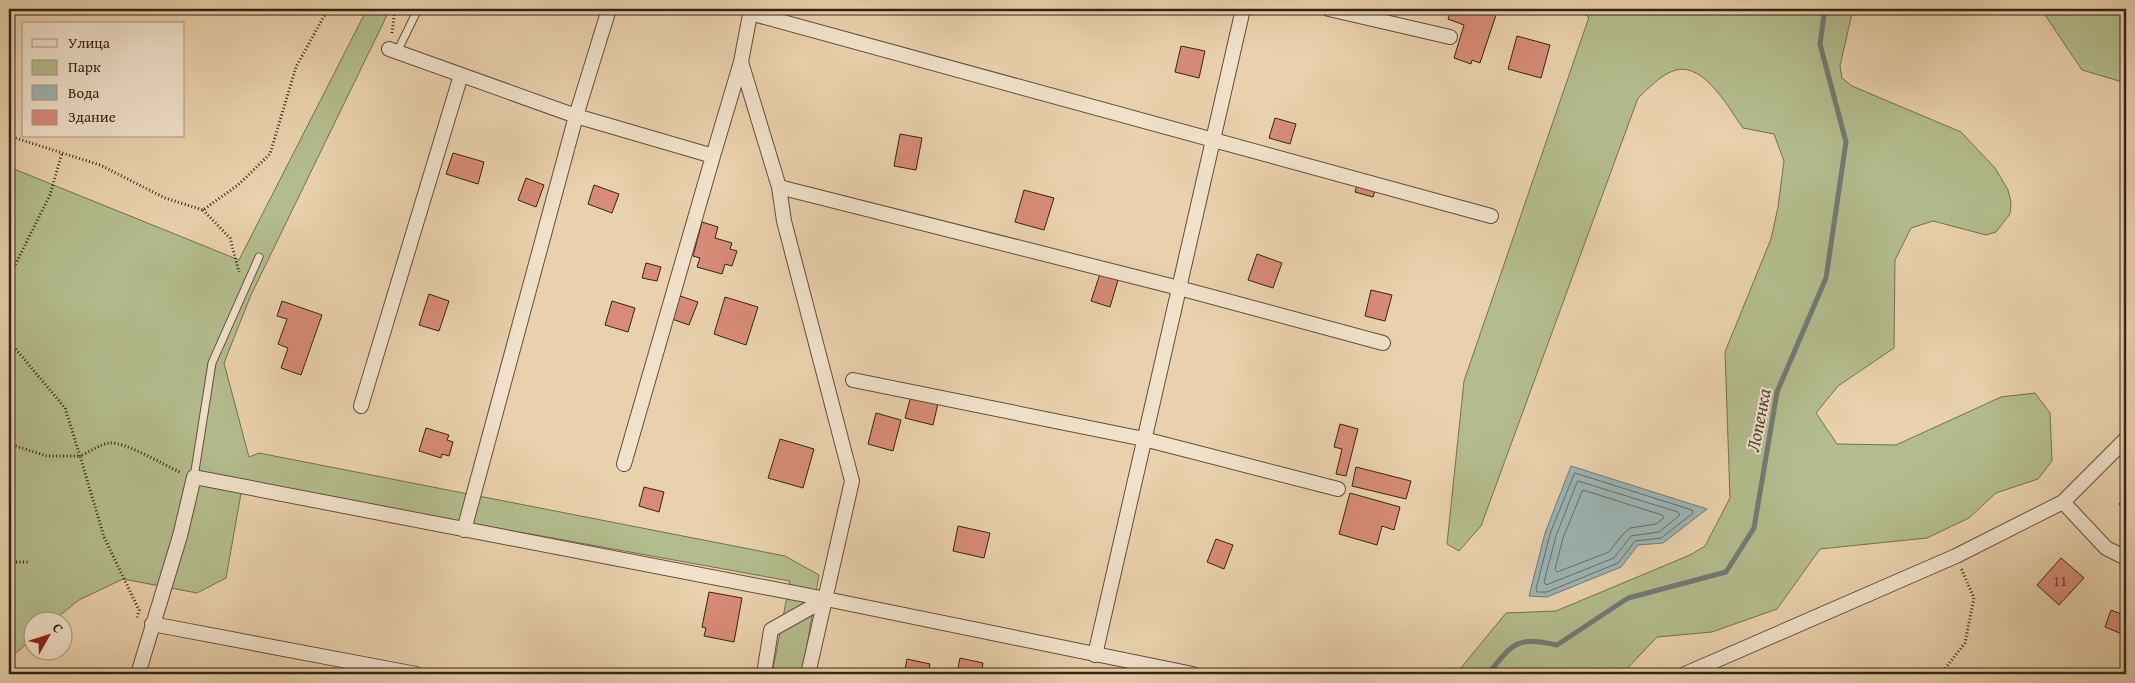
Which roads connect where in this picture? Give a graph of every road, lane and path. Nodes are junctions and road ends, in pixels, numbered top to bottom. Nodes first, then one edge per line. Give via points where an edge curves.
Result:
1 (328, 9) edge
2 (395, 9) edge
3 (418, 9) edge
4 (609, 9) edge
5 (1243, 9) edge
6 (1329, 9) edge
7 (751, 11) edge
8 (1450, 37) dead end
9 (393, 51) junction
10 (742, 62) junction
11 (461, 75) junction
12 (576, 116) junction
13 (9, 136) edge
14 (1212, 140) junction
15 (62, 152) junction
16 (712, 156) junction
17 (779, 187) junction
18 (203, 210) junction
19 (1491, 216) dead end
20 (259, 257) dead end
21 (9, 277) edge
22 (1179, 288) junction
23 (243, 292) junction
24 (9, 341) edge
25 (1383, 343) dead end
26 (854, 380) dead end
27 (361, 406) dead end
28 (1144, 439) junction
29 (2126, 439) edge
30 (9, 444) edge
31 (80, 456) junction
32 (624, 464) dead end
33 (194, 477) junction
34 (1338, 489) dead end
35 (2063, 502) junction
36 (464, 530) junction
37 (1956, 556) junction
38 (2126, 558) edge
39 (9, 562) edge
40 (30, 562) dead end
41 (826, 599) junction
42 (136, 619) dead end
43 (152, 624) junction
44 (1095, 655) junction
45 (138, 674) edge
46 (416, 674) edge
47 (764, 674) edge
48 (808, 674) edge
49 (1194, 674) edge
50 (1685, 674) edge
51 (1941, 674) edge

1 - 18 path via 296,67 270,154 238,185
2 - 9 path
3 - 9 lane
4 - 12 street
5 - 14 street
6 - 8 street
7 - 10 street
7 - 14 street
9 - 11 street
10 - 16 street
10 - 17 street
11 - 12 street
11 - 27 street
12 - 16 street
12 - 36 street
13 - 15 path
14 - 19 street
14 - 22 street
15 - 18 path via 100,166 165,198
15 - 21 path via 50,196
16 - 32 street
17 - 22 street
17 - 41 street via 784,221 852,481
18 - 23 path via 230,238
20 - 23 lane
22 - 25 street
22 - 28 street
23 - 33 lane via 212,363
24 - 31 path via 65,408
26 - 28 street
28 - 34 street
28 - 44 street
29 - 35 street
30 - 31 path via 47,456
31 - 33 path via 109,443 146,454
31 - 42 path via 104,537 139,610
33 - 36 street
33 - 43 street via 180,536
35 - 37 street
35 - 38 street via 2106,548
36 - 41 street
37 - 50 street
37 - 51 path via 1974,598 1965,643
39 - 40 path
41 - 44 street
41 - 47 street via 771,630
41 - 48 street
43 - 45 street
43 - 46 street
44 - 49 street

